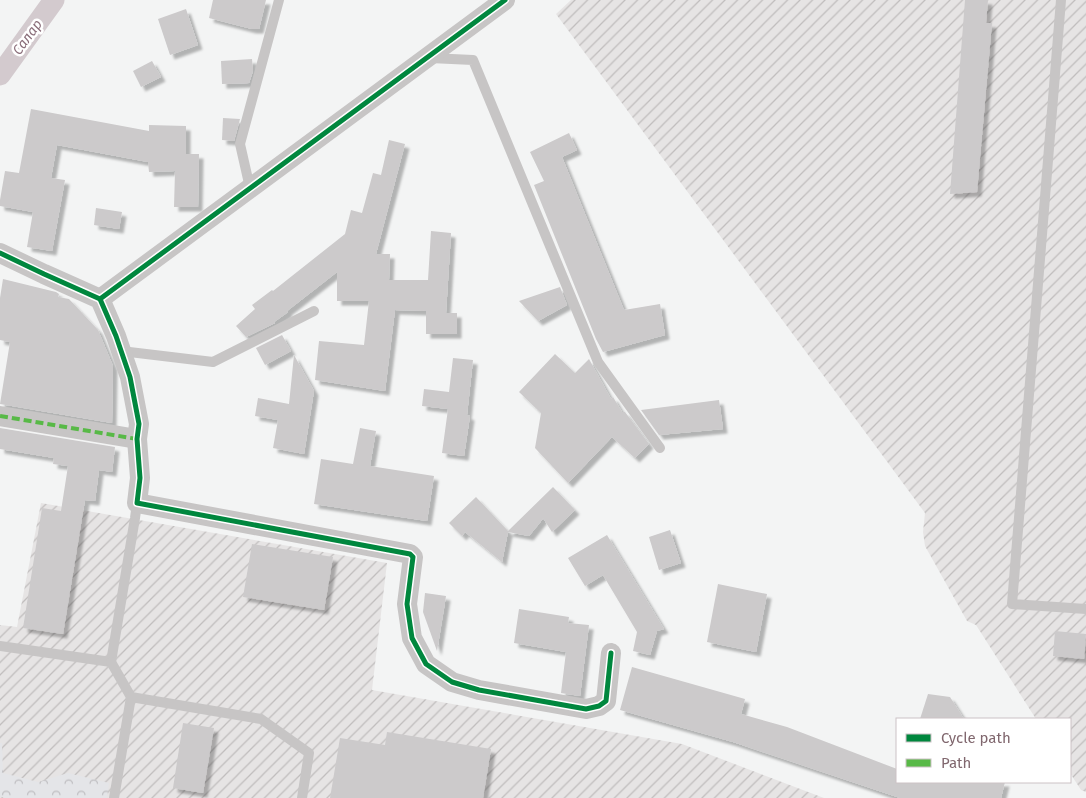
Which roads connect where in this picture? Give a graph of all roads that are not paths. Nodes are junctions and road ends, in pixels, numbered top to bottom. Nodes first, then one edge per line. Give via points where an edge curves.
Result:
1 (279, 0) edge
2 (505, 0) edge
3 (1061, 0) edge
4 (427, 58) junction
5 (250, 188) junction
6 (0, 253) edge
7 (100, 299) junction
8 (314, 311) dead end
9 (121, 351) junction
10 (0, 416) edge
11 (137, 439) junction
12 (660, 448) dead end
13 (137, 503) junction
14 (1086, 609) edge
15 (0, 646) edge
16 (611, 653) dead end
17 (111, 662) junction
18 (131, 697) junction
19 (114, 798) edge
20 (302, 798) edge

1 - 5 lane via 240,144
2 - 4 street
3 - 14 lane via 1012,604
4 - 5 street
4 - 12 lane via 473,60 598,362
5 - 7 street
6 - 7 street
7 - 9 street
8 - 9 lane via 213,362
9 - 11 street via 130,377 139,424
10 - 11 street
11 - 13 street via 140,478
13 - 16 street via 410,554 413,557 407,604 412,638 426,664 452,682 479,690 586,709 606,701
13 - 17 lane
15 - 17 lane
17 - 18 lane
18 - 19 lane
18 - 20 lane via 261,719 309,753

